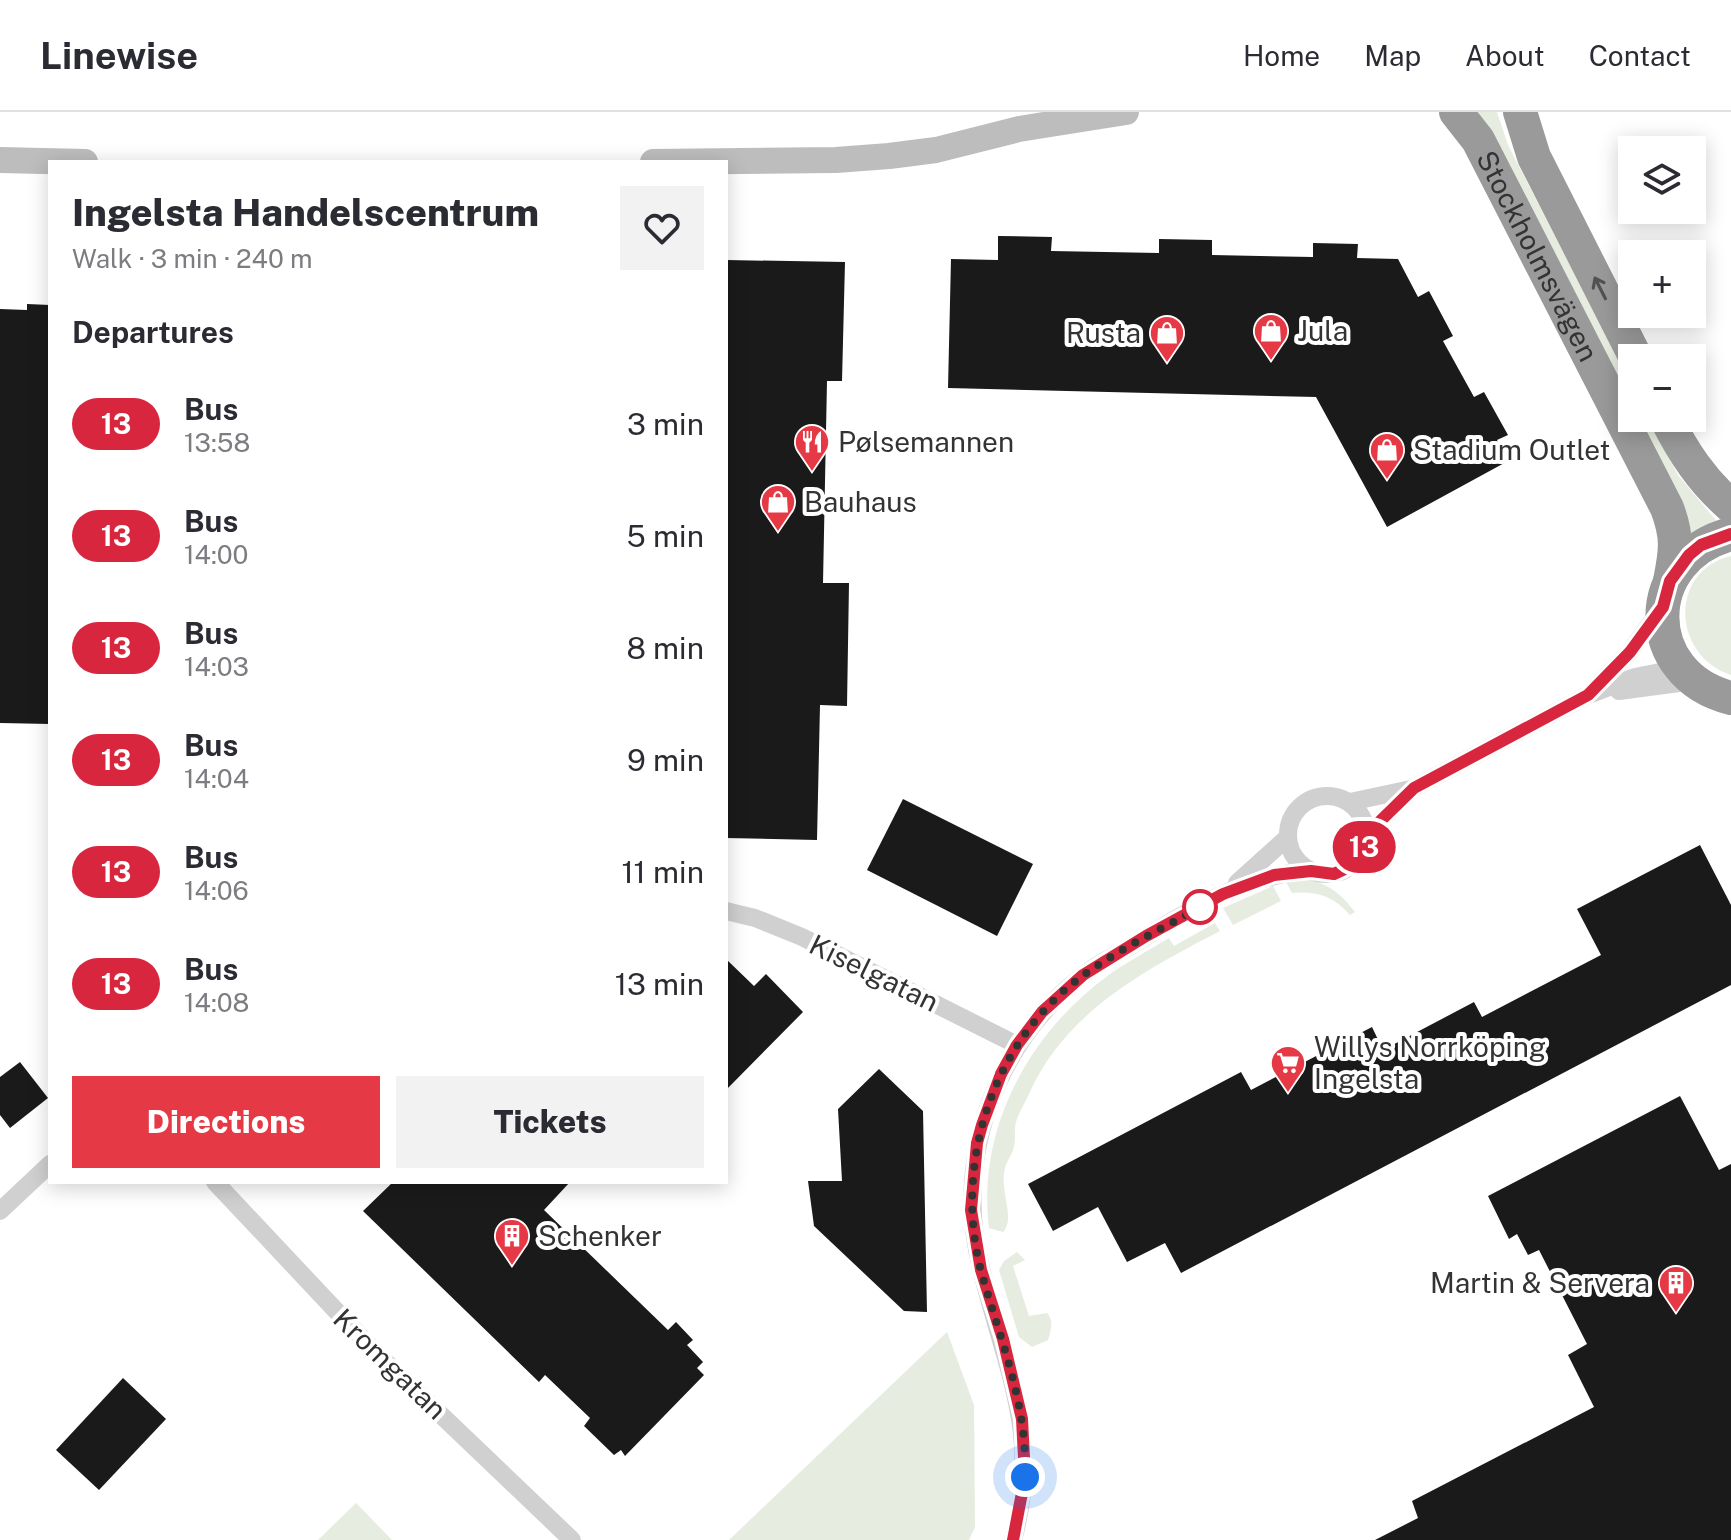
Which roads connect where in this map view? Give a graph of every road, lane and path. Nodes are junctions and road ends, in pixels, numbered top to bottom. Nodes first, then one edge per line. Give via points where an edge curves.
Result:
1 (1058, 112) edge
2 (1126, 112) edge
3 (1456, 112) edge
4 (1520, 112) edge
5 (1019, 129) junction
6 (0, 160) edge
7 (48, 161) edge
8 (728, 161) edge
9 (1629, 344) edge
10 (1673, 432) edge
11 (1731, 506) edge
12 (1731, 534) edge
13 (1666, 594) junction
14 (1711, 689) edge
15 (1588, 695) junction
16 (1414, 788) junction
17 (1350, 802) junction
18 (1367, 834) junction
19 (1288, 837) junction
20 (1311, 871) junction
21 (1223, 894) junction
22 (728, 911) edge
23 (1017, 1045) junction
24 (48, 1166) edge
25 (217, 1184) edge
26 (0, 1211) edge
27 (572, 1540) edge
28 (1013, 1540) edge

1 - 5 main road
2 - 5 main road
3 - 13 highway, Stockholmsvägen via 1485,152 1667,508 1676,539
9 -> 4 highway, Stockholmsvägen via 1534,157
5 - 8 main road via 889,156
6 - 7 main road
10 - 11 highway via 1702,476
12 - 13 highway via 1701,545 1678,567
13 - 14 highway, Stockholmsvägen via 1666,642
13 - 15 street via 1630,652
14 - 15 street via 1635,677
15 - 16 street
16 - 17 street
16 - 18 street
17 - 18 street
17 - 19 street via 1337,796 1311,799 1293,814
18 - 20 street via 1351,866 1334,874
19 - 20 street via 1295,857
19 - 21 street
20 - 21 street via 1274,875
21 - 23 street via 1083,975 1042,1012
22 - 23 street, Kiselgatan via 802,937
23 - 28 street via 980,1131 971,1210 981,1270 1022,1419 1025,1477
24 - 26 street
25 - 27 street, Kromgatan via 373,1350

